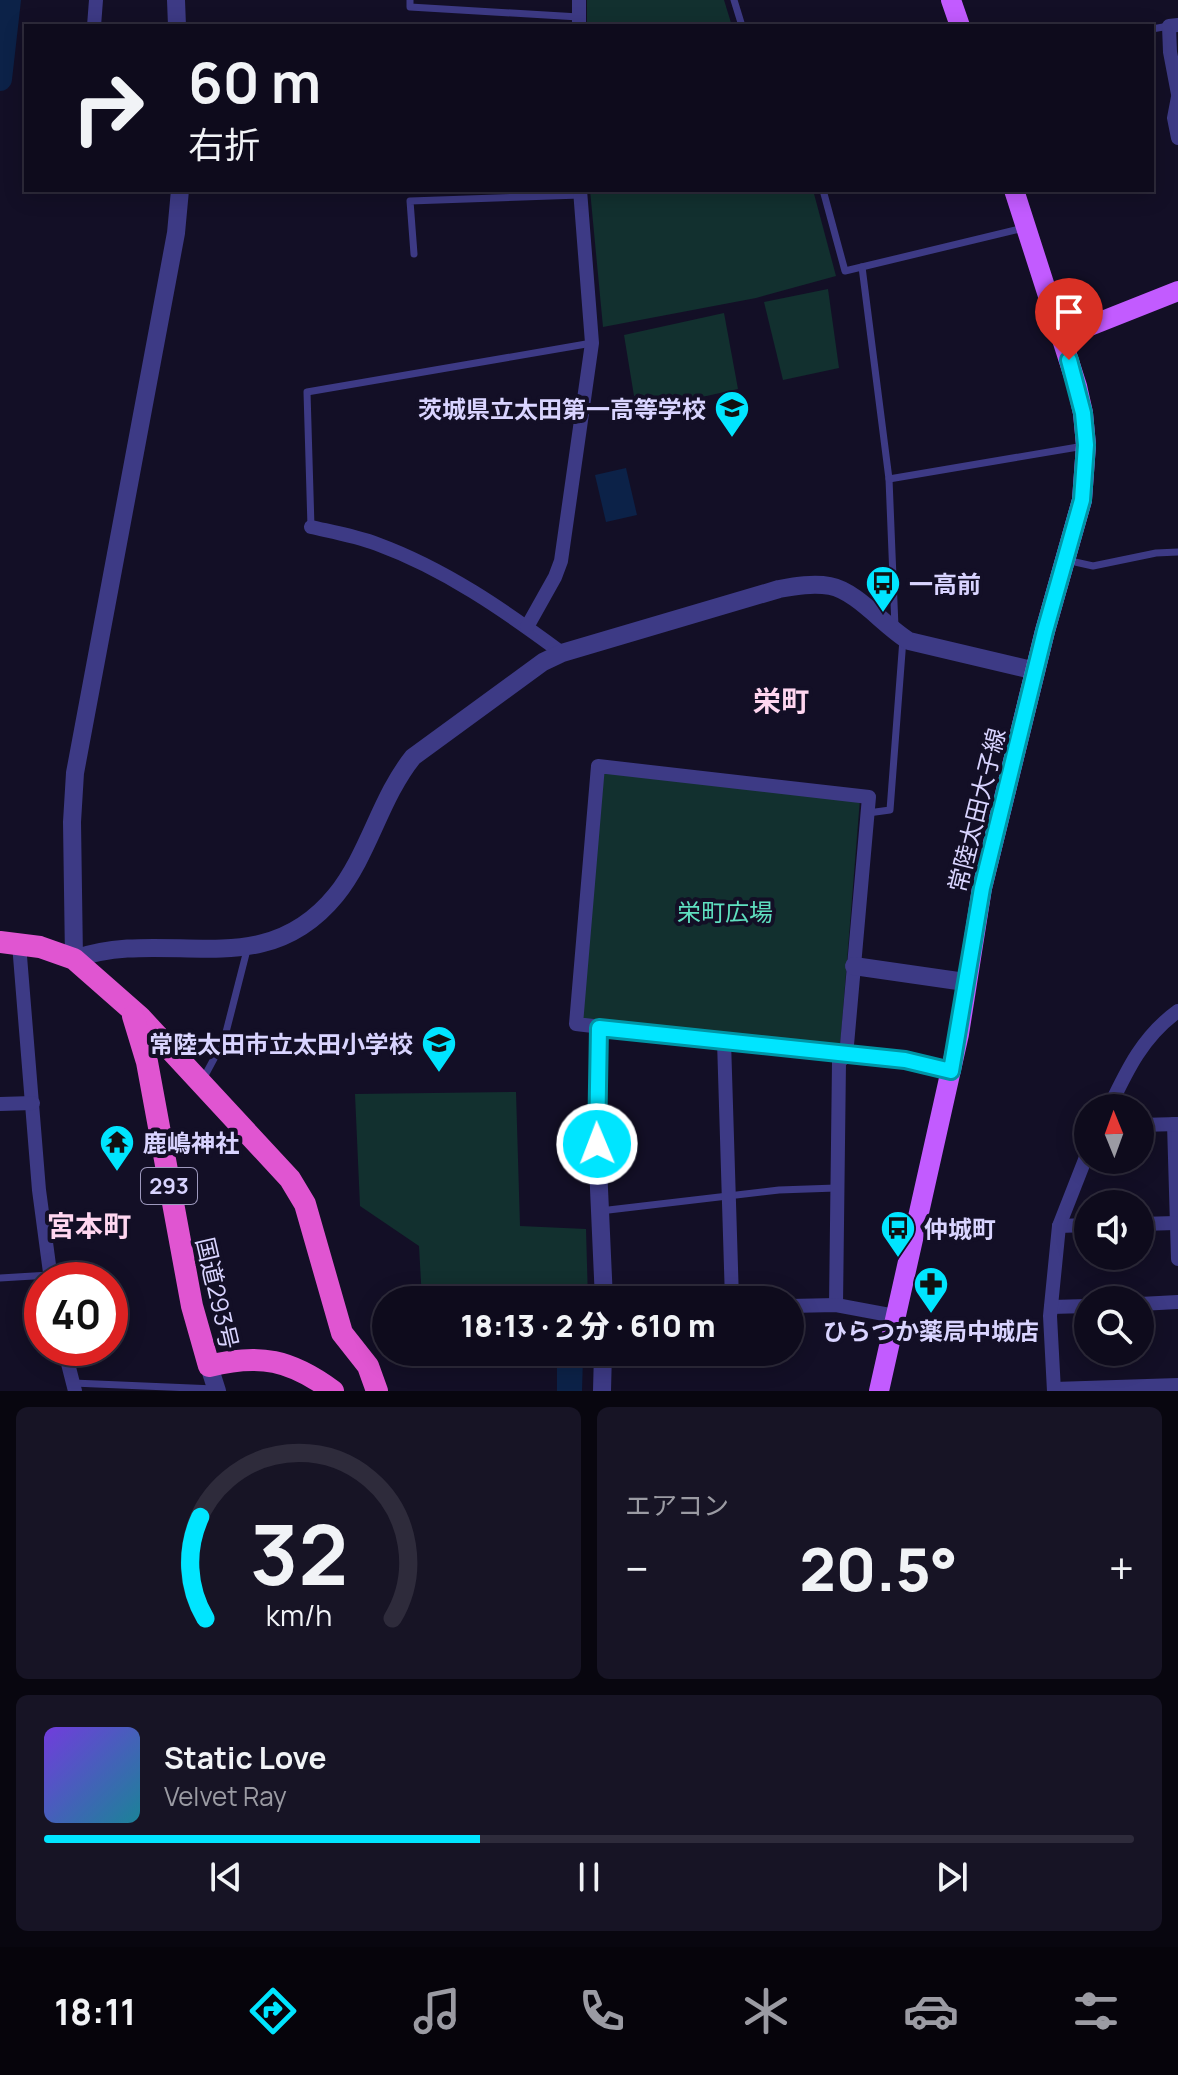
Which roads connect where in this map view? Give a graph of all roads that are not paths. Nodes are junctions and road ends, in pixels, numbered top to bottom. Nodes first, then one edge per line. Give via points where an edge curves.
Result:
1 (96, 0) edge
2 (176, 0) edge
3 (410, 0) edge
4 (579, 0) edge
5 (734, 0) edge
6 (951, 0) edge
7 (579, 21) edge
8 (94, 24) edge
9 (177, 24) edge
10 (741, 24) edge
11 (959, 24) edge
12 (1173, 25) edge
13 (1178, 96) edge
14 (1178, 138) edge
15 (180, 192) edge
16 (580, 192) edge
17 (824, 192) edge
18 (1015, 192) edge
19 (1026, 227) junction
20 (414, 254) dead end
21 (862, 267) junction
22 (1178, 291) edge
23 (1062, 337) junction
24 (592, 343) junction
25 (1086, 445) junction
26 (889, 479) junction
27 (311, 527) joint
28 (1178, 552) edge
29 (1064, 560) junction
30 (527, 627) junction
31 (899, 635) junction
32 (562, 653) junction
33 (1036, 671) junction
34 (868, 813) junction
35 (9, 943) edge
36 (248, 946) junction
37 (74, 959) junction
38 (854, 966) junction
39 (965, 982) junction
40 (1178, 1011) edge
41 (599, 1028) junction
42 (151, 1041) junction
43 (724, 1041) junction
44 (846, 1056) junction
45 (951, 1071) junction
46 (201, 1083) junction
47 (1116, 1094) edge
48 (33, 1103) junction
49 (0, 1104) edge
50 (1176, 1124) edge
51 (1154, 1125) edge
52 (1079, 1174) edge
53 (836, 1188) junction
54 (729, 1197) junction
55 (600, 1211) junction
56 (1176, 1223) junction
57 (1154, 1224) edge
58 (1074, 1225) edge
59 (1059, 1226) junction
60 (1178, 1259) edge
61 (48, 1262) edge
62 (0, 1278) edge
63 (24, 1278) edge
64 (603, 1286) edge
65 (732, 1286) edge
66 (1178, 1302) edge
67 (1154, 1303) edge
68 (836, 1305) junction
69 (804, 1306) edge
70 (1074, 1306) edge
71 (1051, 1307) junction
72 (895, 1316) junction
73 (69, 1366) edge
74 (209, 1366) junction
75 (603, 1366) edge
76 (1178, 1385) edge
77 (74, 1387) edge
78 (217, 1390) edge
79 (1054, 1390) edge
80 (333, 1391) edge
81 (377, 1391) edge
82 (602, 1391) edge
83 (879, 1391) edge

1 - 8 street
2 - 9 street
3 - 7 lane via 410,7
4 - 7 street
5 - 10 lane
6 - 11 main road
12 - 13 street via 1170,52
13 - 14 street
15 - 37 street via 76,761
16 - 20 lane via 410,201
16 - 24 street
17 - 21 lane via 845,271
18 - 19 main road, 常陸太田大子線
19 - 21 lane
19 - 23 main road, 常陸太田大子線
21 - 26 lane
22 - 23 main road
23 - 25 main road, 常陸太田大子線 via 1080,399
24 - 27 lane via 307,392
24 - 30 street via 561,561
25 - 26 lane
25 - 29 main road, 常陸太田大子線 via 1082,500
26 - 31 lane
27 - 30 street via 375,543 444,574
28 - 29 lane via 1093,566
29 - 33 main road, 常陸太田大子線
30 - 32 street
31 - 32 street via 844,591 813,585 779,589
31 - 33 street
31 - 34 lane via 890,810
32 - 36 street via 413,757 337,893 303,926
33 - 39 main road, 常陸太田大子線 via 982,888
34 - 38 street
34 - 41 street via 869,797 598,766 576,1024
35 - 37 highway
35 - 48 street
36 - 37 street via 112,948
36 - 46 lane via 224,1040
37 - 42 highway via 129,1007
38 - 39 street
38 - 44 street
39 - 45 main road, 常陸太田大子線
40 - 47 street via 1139,1048
41 - 43 street
41 - 55 street
42 - 46 highway
42 - 74 highway, 国道293号 / 293 via 192,1306
43 - 44 street
43 - 54 street
44 - 45 street via 905,1060
44 - 53 street via 839,1062
45 - 72 main road, 常陸太田大子線
46 - 81 highway via 299,1191 342,1333 368,1366
48 - 49 street
48 - 61 street
50 - 51 street
50 - 56 street
52 - 59 street
53 - 54 lane
53 - 68 street
54 - 55 lane
54 - 65 street
55 - 64 street
56 - 57 street
56 - 60 street
58 - 59 street
59 - 71 street
62 - 63 lane
66 - 67 street
68 - 69 street
68 - 72 street
70 - 71 street
71 - 79 street
72 - 83 main road, 常陸太田大子線
73 - 77 street
74 - 78 street
74 - 80 highway, 国道293号 via 235,1360 276,1361
75 - 82 street
76 - 79 street
77 - 78 lane

